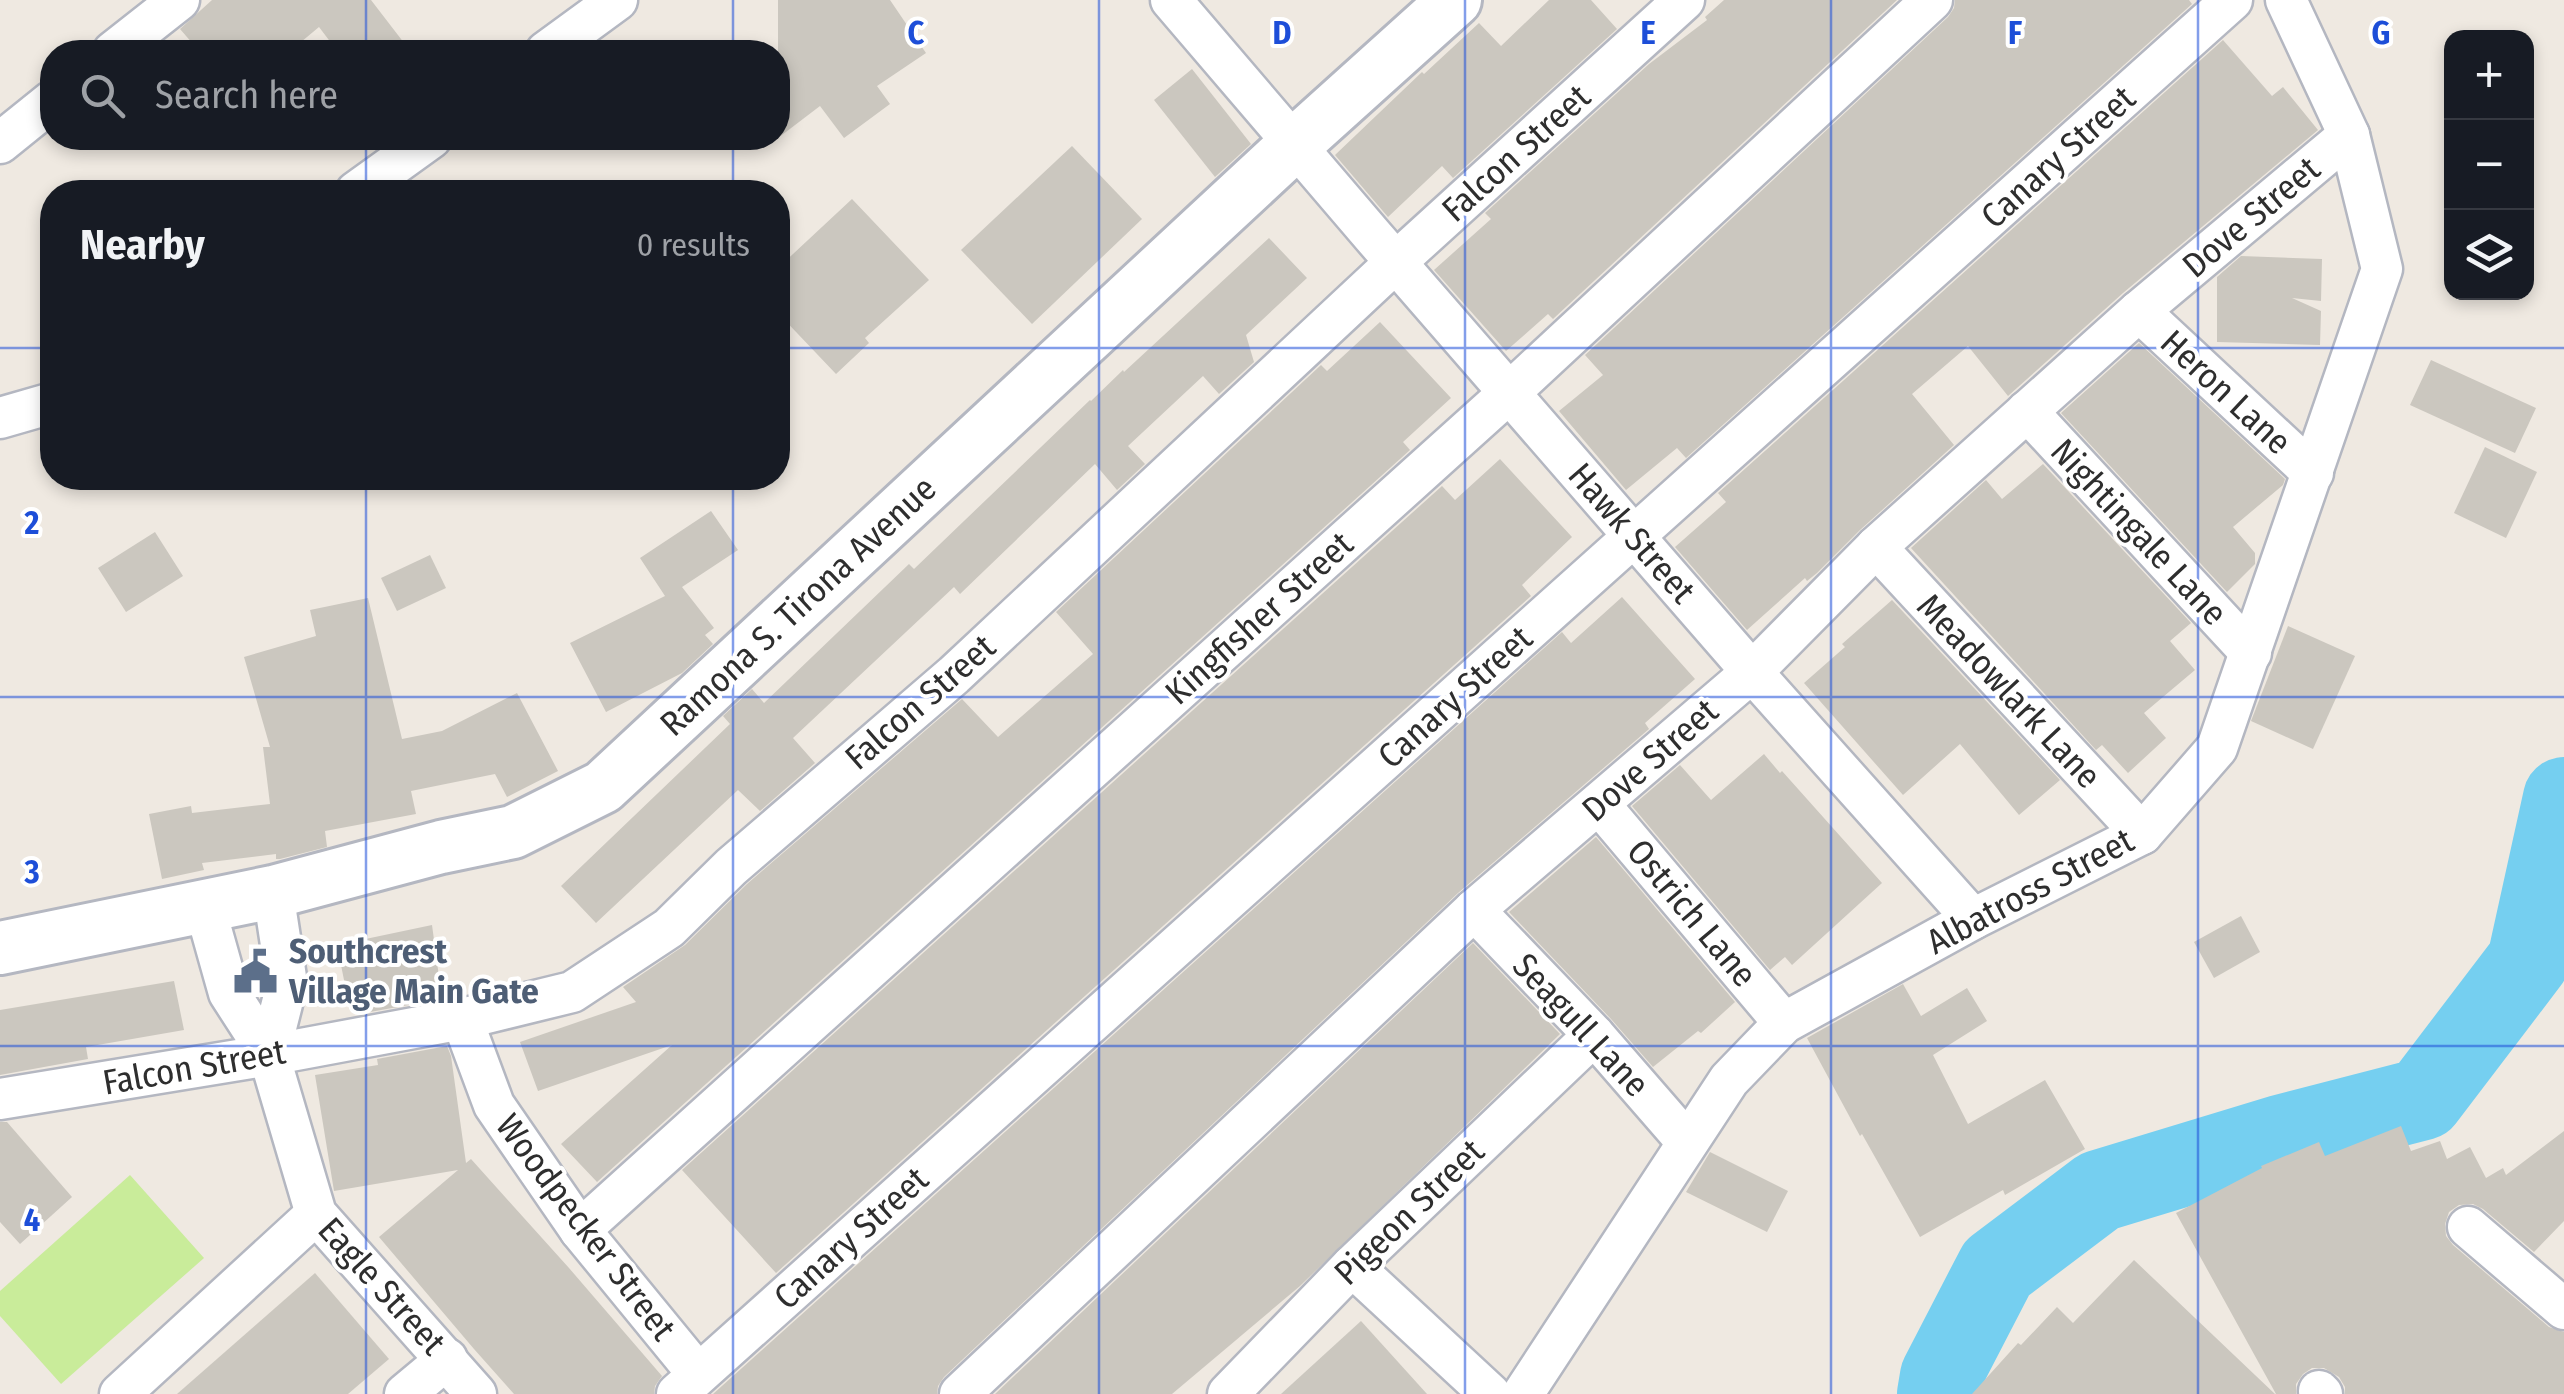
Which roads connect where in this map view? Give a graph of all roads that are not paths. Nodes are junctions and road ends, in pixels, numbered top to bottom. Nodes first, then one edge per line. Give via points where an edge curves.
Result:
1 (179, 0) edge
2 (617, 0) edge
3 (1172, 0) edge
4 (1455, 0) edge
5 (1684, 0) edge
6 (1932, 0) edge
7 (2232, 0) edge
8 (2286, 0) edge
9 (128, 40) edge
10 (562, 40) edge
11 (40, 111) edge
12 (2348, 135) junction
13 (0, 143) edge
14 (1294, 145) junction
15 (414, 150) edge
16 (372, 180) edge
17 (1396, 261) junction
18 (2138, 311) junction
19 (1510, 392) junction
20 (40, 406) edge
21 (2027, 410) junction
22 (0, 418) edge
23 (2313, 473) junction
24 (1634, 536) junction
25 (1876, 547) junction
26 (2251, 653) junction
27 (1752, 672) junction
28 (1599, 804) junction
29 (2142, 834) junction
30 (273, 892) junction
31 (204, 904) junction
32 (1474, 910) junction
33 (1973, 919) junction
34 (0, 948) edge
35 (462, 1019) junction
36 (1784, 1023) junction
37 (1594, 1035) junction
38 (269, 1055) junction
39 (0, 1099) edge
40 (1687, 1142) junction
41 (316, 1214) junction
42 (2468, 1227) dead end
43 (580, 1230) junction
44 (1352, 1266) junction
45 (2564, 1309) edge
46 (447, 1358) junction
47 (688, 1384) edge
48 (1232, 1393) edge
49 (120, 1394) edge
50 (405, 1394) edge
51 (476, 1394) edge
52 (960, 1394) edge
53 (1490, 1394) edge
54 (1522, 1394) edge

1 - 9 street
2 - 10 street
3 - 14 street, Hawk Street
4 - 14 street, Ramona S. Tirona Avenue
5 - 17 street, Falcon Street
6 - 19 street, Kingfisher Street
7 - 24 street, Canary Street
8 - 12 street, Albatross Street
11 - 13 street
12 - 18 street, Dove Street
12 - 23 street, Albatross Street via 2382,269
14 - 17 street, Hawk Street
14 - 30 street, Ramona S. Tirona Avenue via 603,788 513,832
15 - 16 street
17 - 19 street, Hawk Street
17 - 35 street, Falcon Street via 954,675 669,928 572,992
18 - 21 street, Dove Street
18 - 23 street, Heron Lane
19 - 24 street, Hawk Street
19 - 43 street, Kingfisher Street
20 - 22 street
21 - 25 street, Dove Street
21 - 26 street, Nightingale Lane
23 - 26 street, Albatross Street
24 - 27 street, Hawk Street
24 - 47 street, Canary Street
25 - 27 street, Dove Street
25 - 29 street, Meadowlark Lane
26 - 29 street, Albatross Street via 2217,748
27 - 28 street, Dove Street
27 - 33 street, Hawk Street
28 - 32 street, Dove Street
28 - 36 street, Ostrich Lane
29 - 33 street, Albatross Street
30 - 31 street, Ramona S. Tirona Avenue
30 - 38 street via 287,984
31 - 34 street, Ramona S. Tirona Avenue
31 - 38 street, Eagle Street via 229,993
32 - 37 street, Seagull Lane
32 - 52 street, Dove Street
33 - 36 street, Albatross Street
35 - 38 street, Falcon Street
35 - 43 street, Woodpecker Street via 494,1104
36 - 40 street, Albatross Street via 1729,1080
37 - 40 street, Seagull Lane
37 - 44 street, Pigeon Street
38 - 39 street, Falcon Street
38 - 41 street, Eagle Street
40 - 54 street, Albatross Street
41 - 46 street, Eagle Street
41 - 49 street
42 - 45 street
43 - 47 street, Woodpecker Street
44 - 48 street, Pigeon Street
44 - 53 street
46 - 50 street
46 - 51 street, Eagle Street

